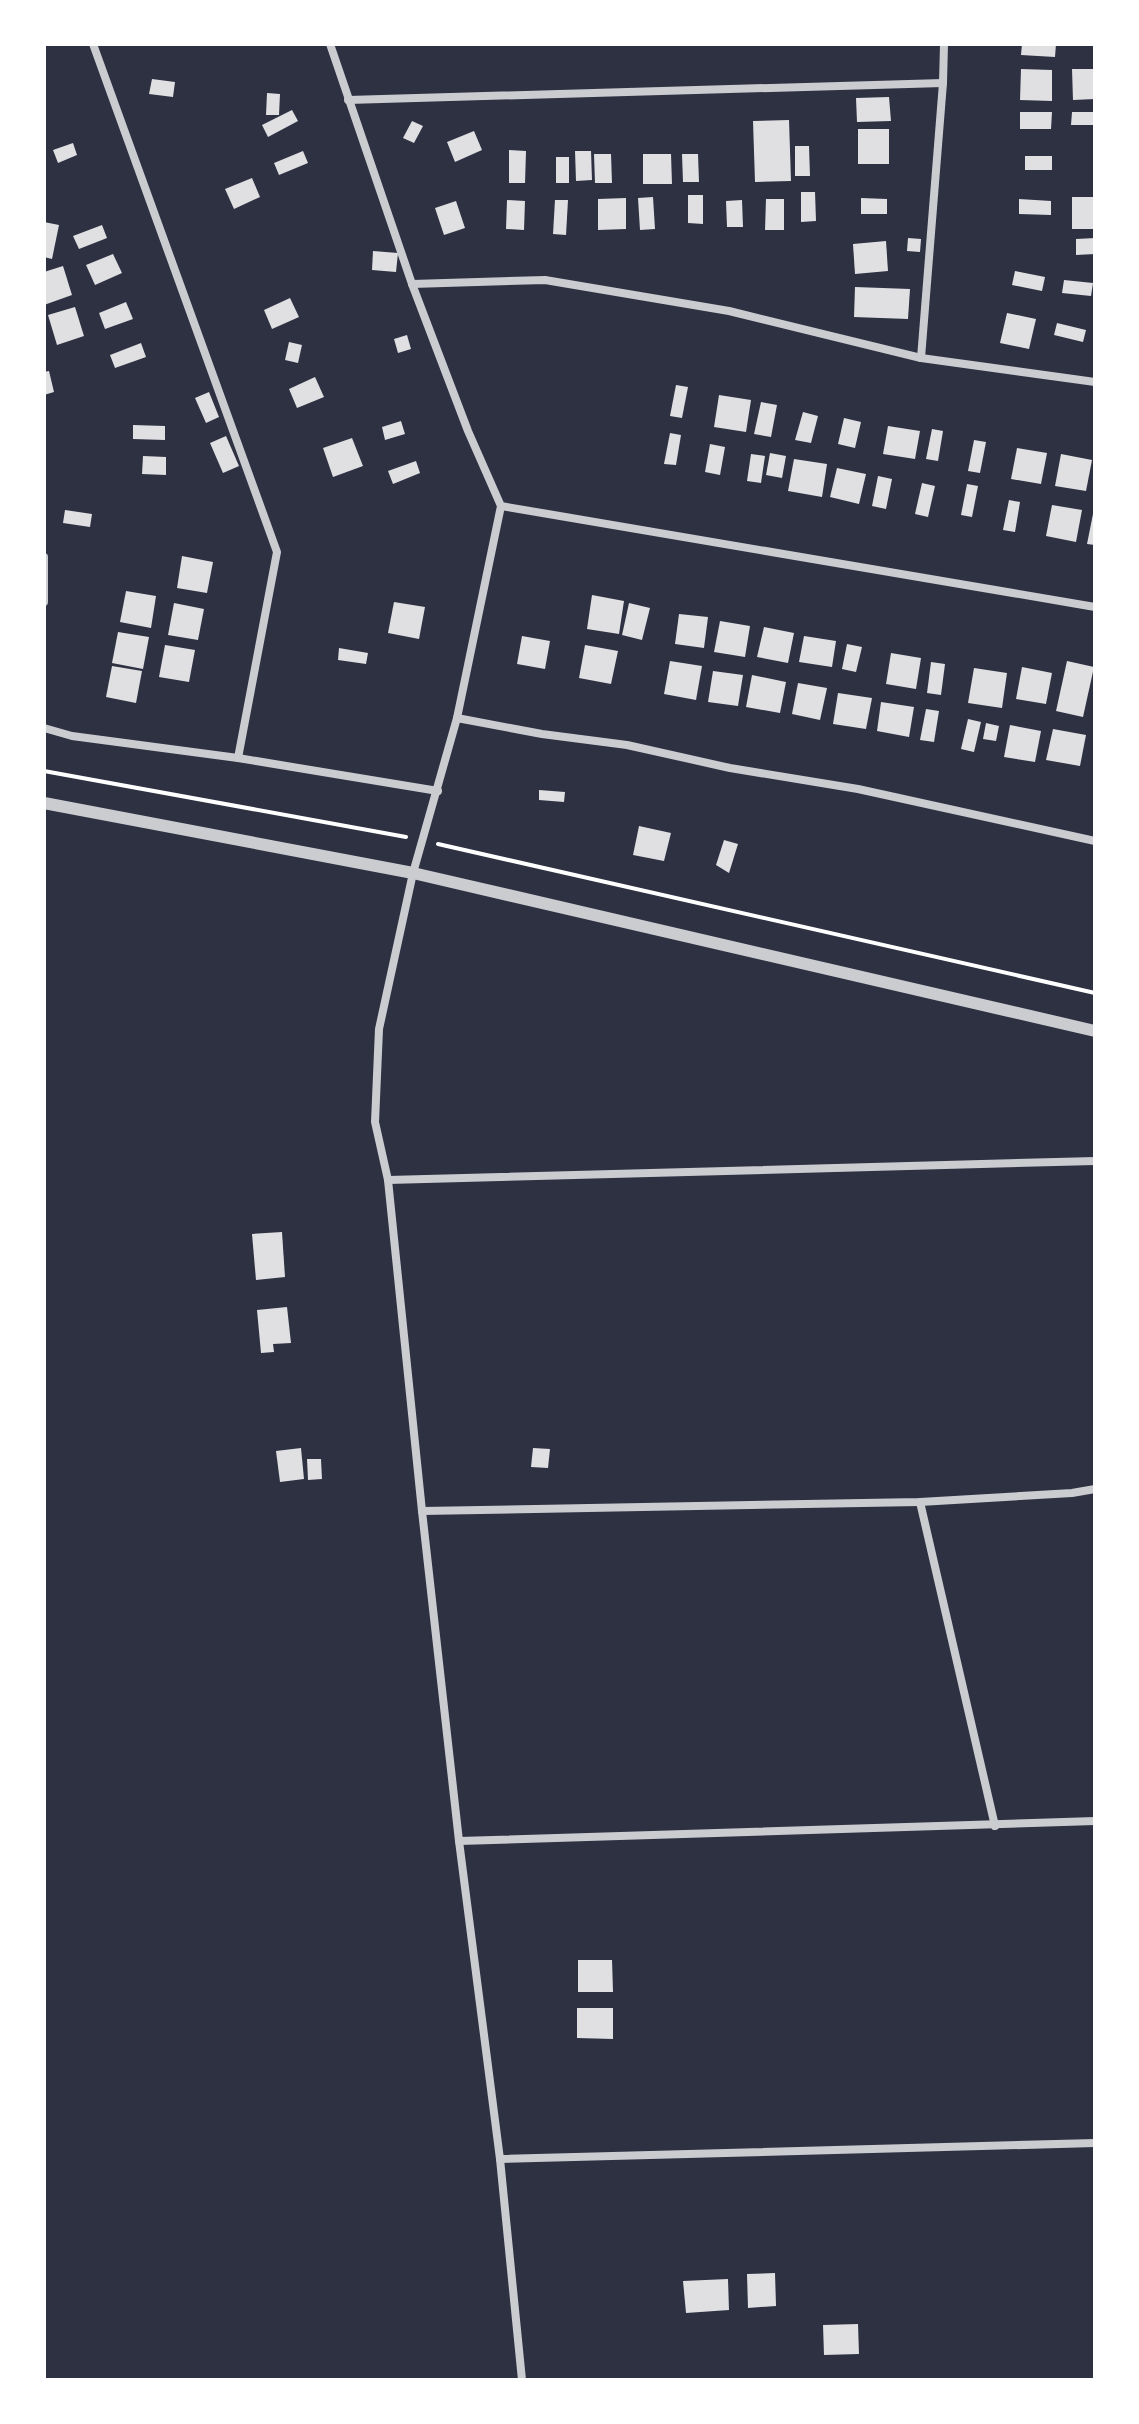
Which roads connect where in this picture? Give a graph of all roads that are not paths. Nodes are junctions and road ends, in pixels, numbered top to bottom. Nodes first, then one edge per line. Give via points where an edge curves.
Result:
1 (93, 44) edge
2 (330, 44) edge
3 (944, 44) edge
4 (943, 83) junction
5 (348, 100) junction
6 (412, 284) junction
7 (921, 358) junction
8 (1095, 382) edge
9 (501, 506) junction
10 (44, 557) edge
11 (44, 602) edge
12 (1095, 607) edge
13 (457, 718) junction
14 (44, 728) edge
15 (238, 758) junction
16 (438, 791) junction
17 (44, 803) edge
18 (1095, 841) edge
19 (413, 873) junction
20 (1095, 1031) edge
21 (1095, 1161) edge
22 (388, 1180) junction
23 (1095, 1489) edge
24 (920, 1502) junction
25 (422, 1511) junction
26 (1095, 1821) edge
27 (995, 1826) junction
28 (459, 1841) junction
29 (1095, 2143) edge
30 (500, 2159) junction
31 (522, 2380) edge

1 - 15 street via 277,552
2 - 5 street
3 - 4 street
4 - 5 street
4 - 7 street
5 - 6 street
6 - 7 street via 545,280 729,311
6 - 9 street
7 - 8 street
9 - 12 street
9 - 13 street
10 - 11 street
13 - 16 street
13 - 18 street via 858,789
14 - 15 street
15 - 16 street
16 - 19 street
17 - 19 street
19 - 20 street
19 - 22 street via 379,1029 375,1122
21 - 22 street
22 - 25 street
23 - 24 street
24 - 25 street
24 - 27 street
25 - 28 street
26 - 27 street
27 - 28 street
28 - 30 street
29 - 30 street
30 - 31 street

